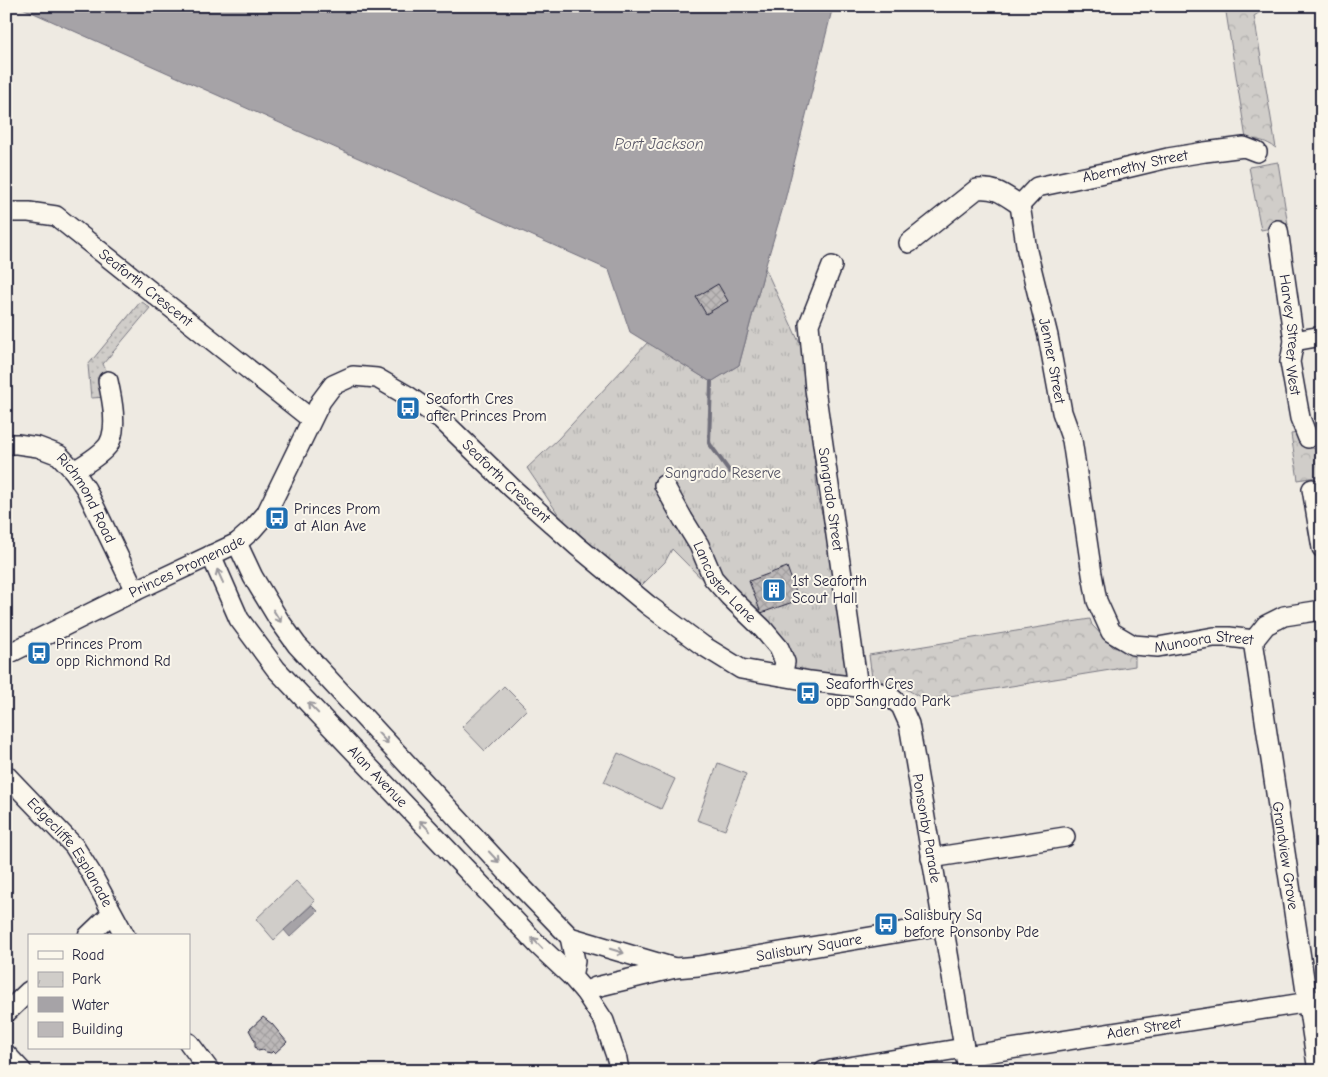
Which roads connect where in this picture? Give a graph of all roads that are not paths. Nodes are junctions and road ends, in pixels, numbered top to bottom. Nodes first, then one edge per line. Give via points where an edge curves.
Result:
1 (1257, 152) dead end
2 (1020, 205) junction
3 (6, 212) edge
4 (1278, 230) dead end
5 (915, 238) dead end
6 (832, 266) dead end
7 (1322, 336) edge
8 (1294, 341) junction
9 (108, 381) dead end
10 (311, 419) junction
11 (1308, 438) dead end
12 (6, 444) edge
13 (74, 471) junction
14 (664, 485) dead end
15 (1312, 489) dead end
16 (237, 542) junction
17 (1322, 548) edge
18 (211, 555) junction
19 (135, 591) junction
20 (1322, 610) edge
21 (1111, 632) joint
22 (1254, 640) junction
23 (6, 655) edge
24 (782, 676) junction
25 (858, 687) junction
26 (6, 775) edge
27 (1065, 837) dead end
28 (931, 858) junction
29 (112, 913) junction
30 (942, 925) junction
31 (90, 934) edge
32 (124, 934) edge
33 (570, 937) junction
34 (675, 968) junction
35 (572, 977) junction
36 (28, 992) edge
37 (585, 992) junction
38 (1314, 1001) edge
39 (6, 1013) edge
40 (190, 1044) edge
41 (6, 1054) edge
42 (966, 1058) edge
43 (22, 1071) edge
44 (210, 1071) edge
45 (620, 1071) edge
46 (824, 1071) edge
47 (1318, 1071) edge

1 - 2 street, Abernethy Street via 1244,147 1205,152 1037,187
2 - 5 street via 997,191 977,189
2 - 21 street, Jenner Street via 1026,251 1048,336 1062,412 1072,440 1096,592
3 - 10 street, Seaforth Crescent via 56,216
4 - 8 street, Harvey Street West
6 - 25 street, Sangrado Street via 809,324 815,390
7 - 8 street
8 - 11 street, Harvey Street West via 1290,362 1300,418
9 - 13 street via 114,430 108,445
10 - 16 street, Princes Promenade via 266,514
10 - 24 street, Seaforth Crescent via 333,385 353,376 376,378 441,419 577,546 702,645 741,669
12 - 13 street, Richmond Road via 38,447 59,455
13 - 19 street, Richmond Road via 86,489
14 - 24 street, Lancaster Lane via 700,545 712,578 780,648 785,662
15 - 17 street
16 - 18 street, Princes Promenade
16 -> 33 street, Alan Avenue via 253,577 297,645
18 - 19 street, Princes Promenade
35 -> 18 street, Alan Avenue via 276,669 240,619
19 - 23 street, Princes Promenade
20 - 22 street, Munoora Street via 1284,616 1266,625
21 - 22 street, Munoora Street via 1133,645 1158,647 1214,637
22 - 38 street, Grandview Grove
24 - 25 street, Seaforth Crescent
25 - 28 street, Ponsonby Parade via 888,695 901,706 909,724
26 - 29 street, Edgecliffe Esplanade via 74,846
27 - 28 street
28 - 30 street, Ponsonby Parade
29 - 31 street
29 - 32 street, Edgecliffe Esplanade
30 - 34 street, Salisbury Square
30 - 42 street, Ponsonby Parade
33 -> 34 street, Alan Avenue
33 - 35 street via 575,961
34 - 37 street
35 - 37 street, Alan Avenue
36 - 39 street
37 - 45 street, Alan Avenue via 604,1021
38 - 42 street, Aden Street
38 - 47 street, Grandview Grove
40 - 44 street
41 - 43 street
42 - 46 street, Aden Street

